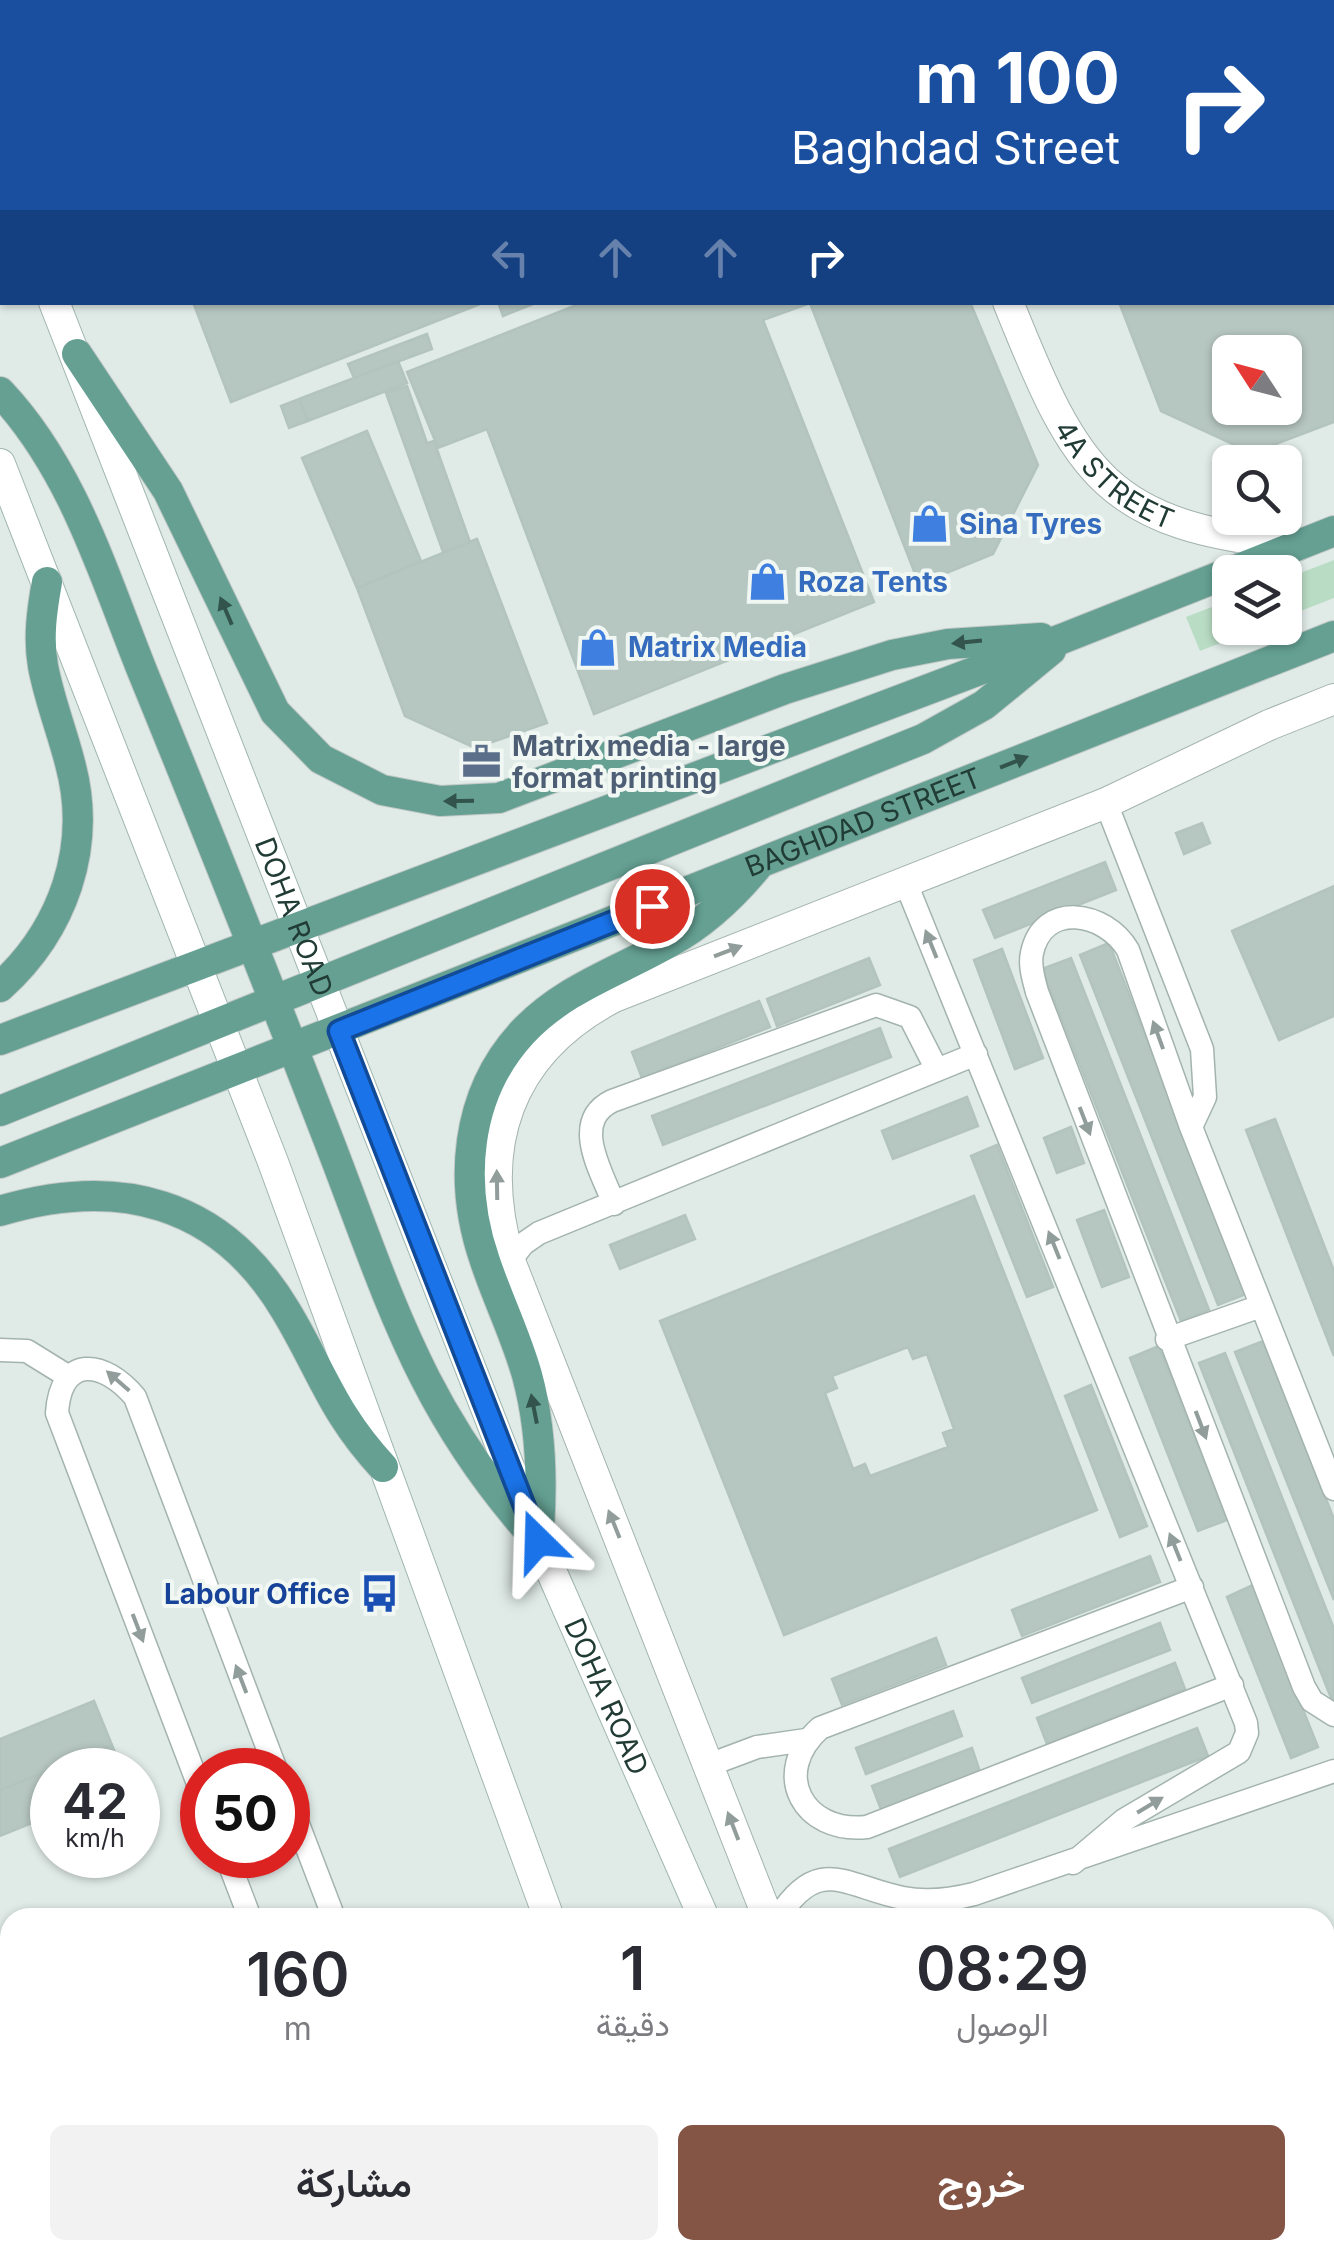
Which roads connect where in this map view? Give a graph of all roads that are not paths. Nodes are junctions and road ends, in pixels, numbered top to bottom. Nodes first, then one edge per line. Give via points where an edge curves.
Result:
1 (55, 305) edge
2 (1009, 305) edge
3 (77, 354) junction
4 (0, 392) edge
5 (0, 464) edge
6 (1334, 531) edge
7 (1299, 545) junction
8 (46, 582) junction
9 (1334, 636) edge
10 (1064, 638) junction
11 (1334, 699) edge
12 (1106, 803) junction
13 (761, 863) junction
14 (905, 882) junction
15 (298, 928) junction
16 (252, 946) junction
17 (198, 967) junction
18 (320, 982) junction
19 (0, 987) edge
20 (273, 1001) junction
21 (219, 1022) junction
22 (339, 1031) junction
23 (0, 1040) edge
24 (292, 1050) junction
25 (976, 1054) junction
26 (937, 1070) junction
27 (238, 1071) junction
28 (0, 1111) edge
29 (1191, 1127) junction
30 (0, 1164) edge
31 (614, 1204) junction
32 (0, 1211) edge
33 (510, 1261) junction
34 (1260, 1306) junction
35 (1168, 1339) junction
36 (0, 1350) edge
37 (69, 1377) junction
38 (383, 1467) junction
39 (1334, 1489) edge
40 (538, 1541) junction
41 (1192, 1587) junction
42 (1232, 1685) junction
43 (1334, 1715) edge
44 (806, 1740) junction
45 (184, 1748) edge
46 (268, 1748) edge
47 (709, 1765) junction
48 (1334, 1770) edge
49 (310, 1855) edge
50 (1073, 1863) junction
51 (235, 1878) edge
52 (246, 1908) edge
53 (330, 1908) edge
54 (545, 1908) edge
55 (700, 1908) edge
56 (764, 1908) edge
57 (785, 1908) edge

1 - 3 main road, DOHA ROAD
2 - 7 main road, 4A STREET via 1064,433 1096,473 1181,527
10 -> 3 main road via 948,644 892,656 785,689 499,798 440,801 382,790 322,759 275,712 168,491
3 - 15 main road, DOHA ROAD
4 - 16 main road via 67,487
5 - 8 main road
6 - 7 main road
7 - 10 main road
8 - 17 main road
8 - 19 main road via 42,664 73,775 78,834 50,928
13 -> 9 main road, BAGHDAD STREET
10 - 15 main road
10 - 18 main road via 998,695 923,739
11 - 12 main road
12 - 14 main road
12 - 29 lane via 1202,1049 1205,1098
13 - 22 main road, BAGHDAD STREET
40 -> 13 main road via 542,1458 536,1416 484,1260 470,1192 474,1123 485,1088 538,1016 697,925
25 -> 14 lane
33 -> 14 main road via 496,1188 504,1122 524,1074 561,1029 614,996
15 - 16 main road
15 - 18 main road, DOHA ROAD
16 - 17 main road
16 - 20 main road
17 - 21 main road
17 - 23 main road
18 - 20 main road
18 - 22 main road, DOHA ROAD
20 - 21 main road
20 - 24 main road
21 - 27 main road
21 - 28 main road
22 - 24 main road, BAGHDAD STREET
22 - 40 main road, DOHA ROAD
24 - 27 main road, BAGHDAD STREET
24 - 40 main road via 425,1386 478,1470
25 - 26 lane
41 -> 25 lane
26 - 31 lane
26 - 31 lane via 910,1017 876,1005 612,1102 595,1114 590,1135
27 - 30 main road, BAGHDAD STREET
27 - 38 main road
29 - 34 lane
29 -> 35 lane via 1117,932 1080,916 1059,921 1032,952 1037,992
31 - 33 lane via 540,1233
32 - 38 main road via 50,1197 116,1194 211,1229 270,1287 342,1418
47 -> 33 main road
34 - 35 lane
34 - 39 lane
35 -> 43 lane via 1304,1687
36 - 37 lane via 26,1352
37 -> 45 lane via 58,1393 64,1435
46 -> 37 lane via 135,1397 106,1370 88,1368
38 - 54 main road
40 - 55 main road, DOHA ROAD
41 - 42 lane
41 - 44 lane via 836,1720
42 - 44 lane via 868,1827 833,1826 805,1806 796,1761
50 -> 42 lane via 1124,1820 1239,1752 1248,1733
44 - 47 lane via 757,1747
56 -> 47 main road
48 - 50 lane
49 - 53 lane
50 - 57 lane via 929,1901 822,1879 796,1891
51 - 52 lane

